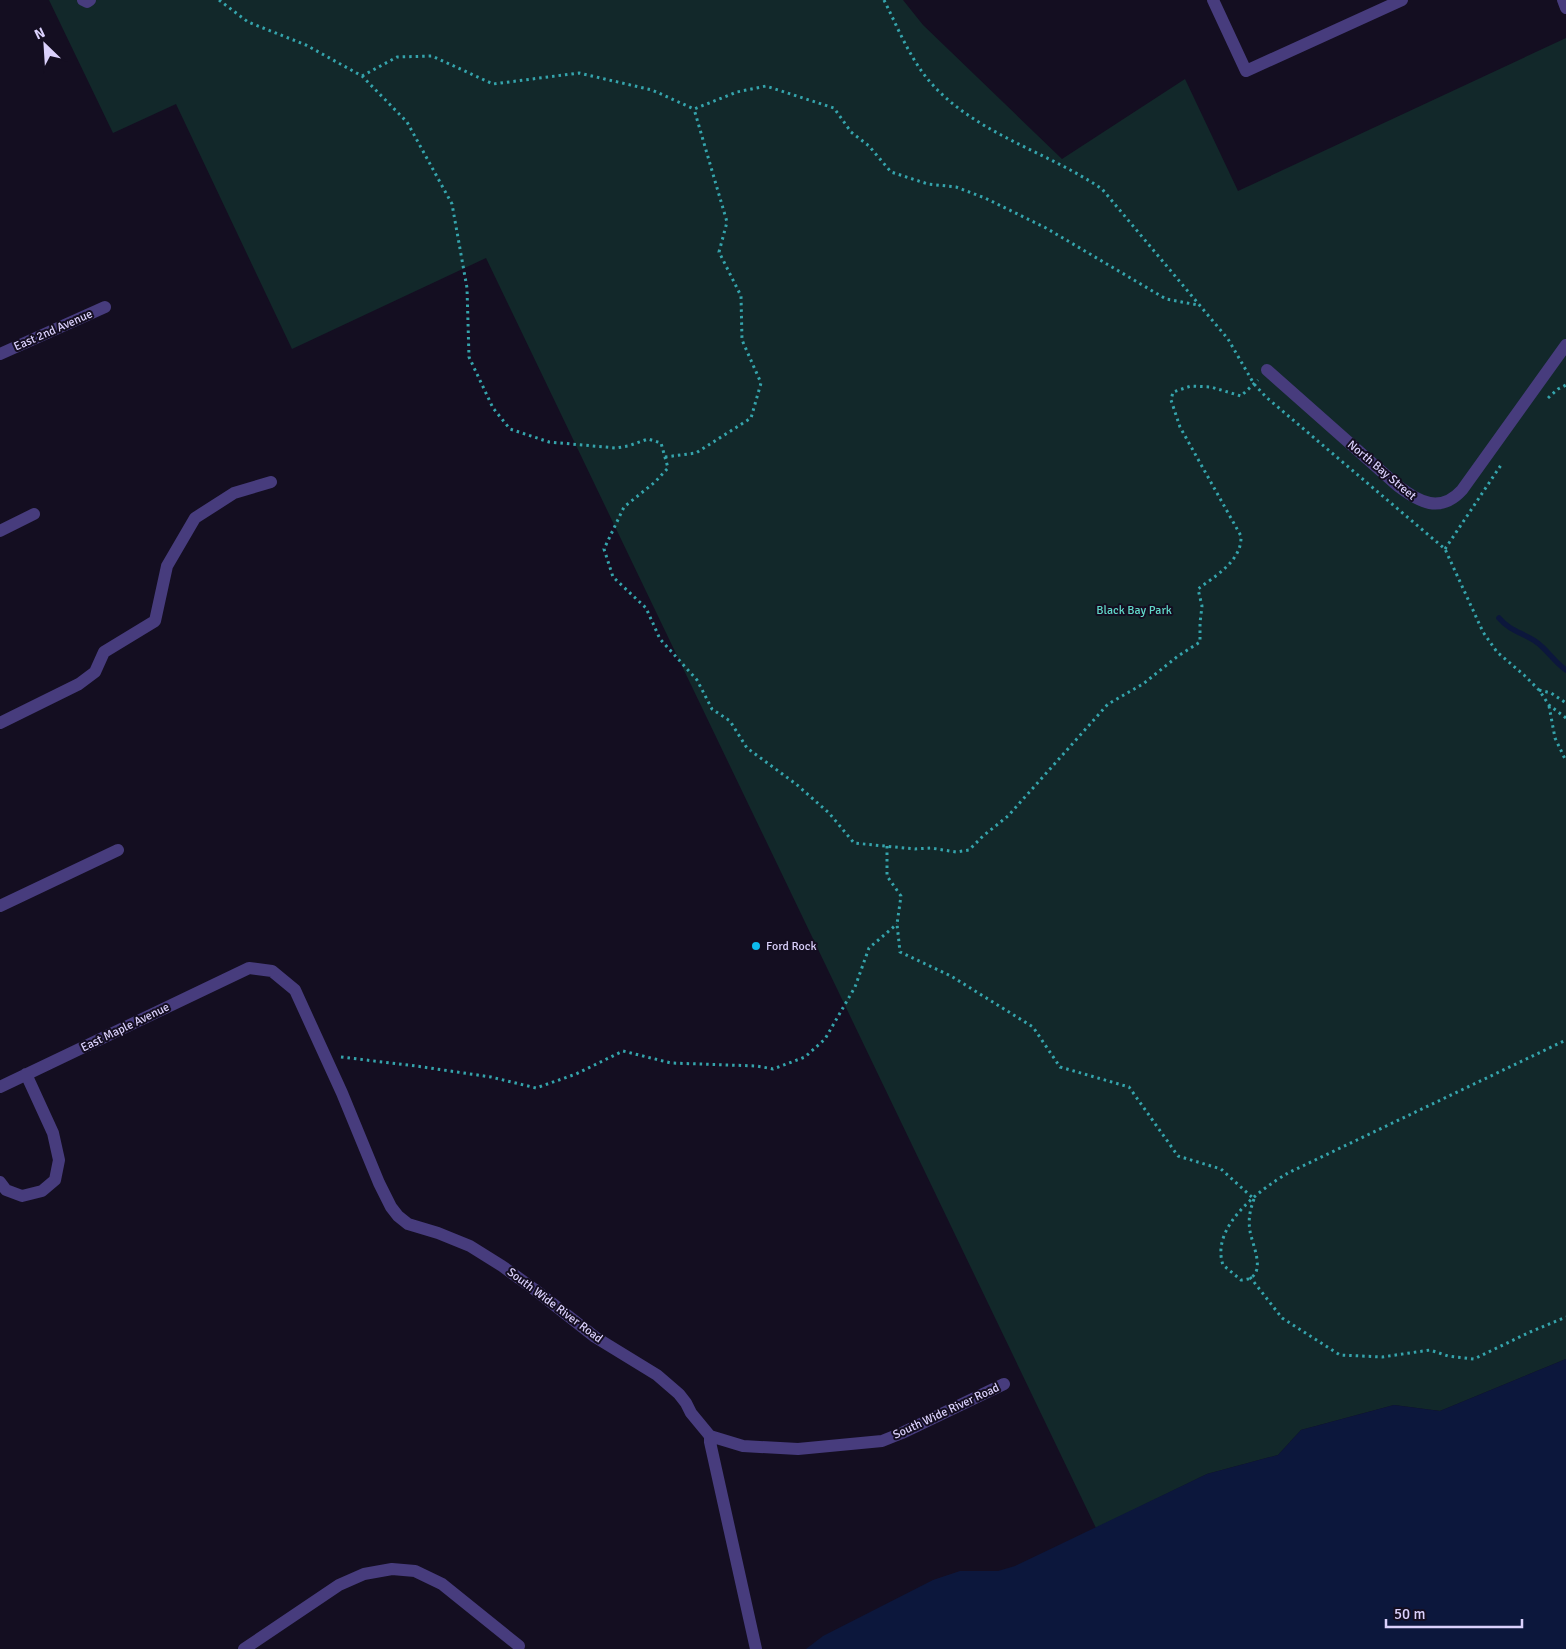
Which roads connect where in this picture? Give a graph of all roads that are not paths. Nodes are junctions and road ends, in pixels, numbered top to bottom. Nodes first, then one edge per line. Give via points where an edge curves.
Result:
1 (83, 0) edge
2 (90, 0) edge
3 (1212, 0) edge
4 (1402, 0) edge
5 (1562, 0) edge
6 (1566, 8) edge
7 (106, 306) dead end
8 (1566, 345) edge
9 (0, 354) edge
10 (1267, 370) dead end
11 (271, 482) dead end
12 (34, 514) dead end
13 (0, 531) edge
14 (0, 723) edge
15 (118, 850) dead end
16 (0, 906) edge
17 (249, 968) joint
18 (26, 1074) junction
19 (0, 1087) edge
20 (0, 1182) edge
21 (1004, 1384) dead end
22 (710, 1436) junction
23 (519, 1646) dead end
24 (244, 1649) edge
25 (756, 1649) edge

1 - 2 street
3 - 4 street via 1246,72
5 - 6 street
7 - 9 street, East 2nd Avenue
8 - 10 street, North Bay Street via 1467,484 1457,495 1436,503 1415,499 1398,486
11 - 14 street via 234,493 195,518 167,566 155,621 104,652 95,672 79,684
12 - 13 street
15 - 16 street
17 - 18 street, East Maple Avenue
17 - 22 street, South Wide River Road via 272,971 294,990 379,1183 398,1216 408,1224 470,1246 534,1289 595,1337 658,1375 679,1394
18 - 19 street, East Maple Avenue
18 - 20 street via 53,1133 59,1160 55,1180 42,1191 22,1196 6,1190
21 - 22 street, South Wide River Road via 882,1441 798,1449 743,1446
22 - 25 street
23 - 24 street via 442,1584 415,1571 392,1569 364,1574 339,1585

